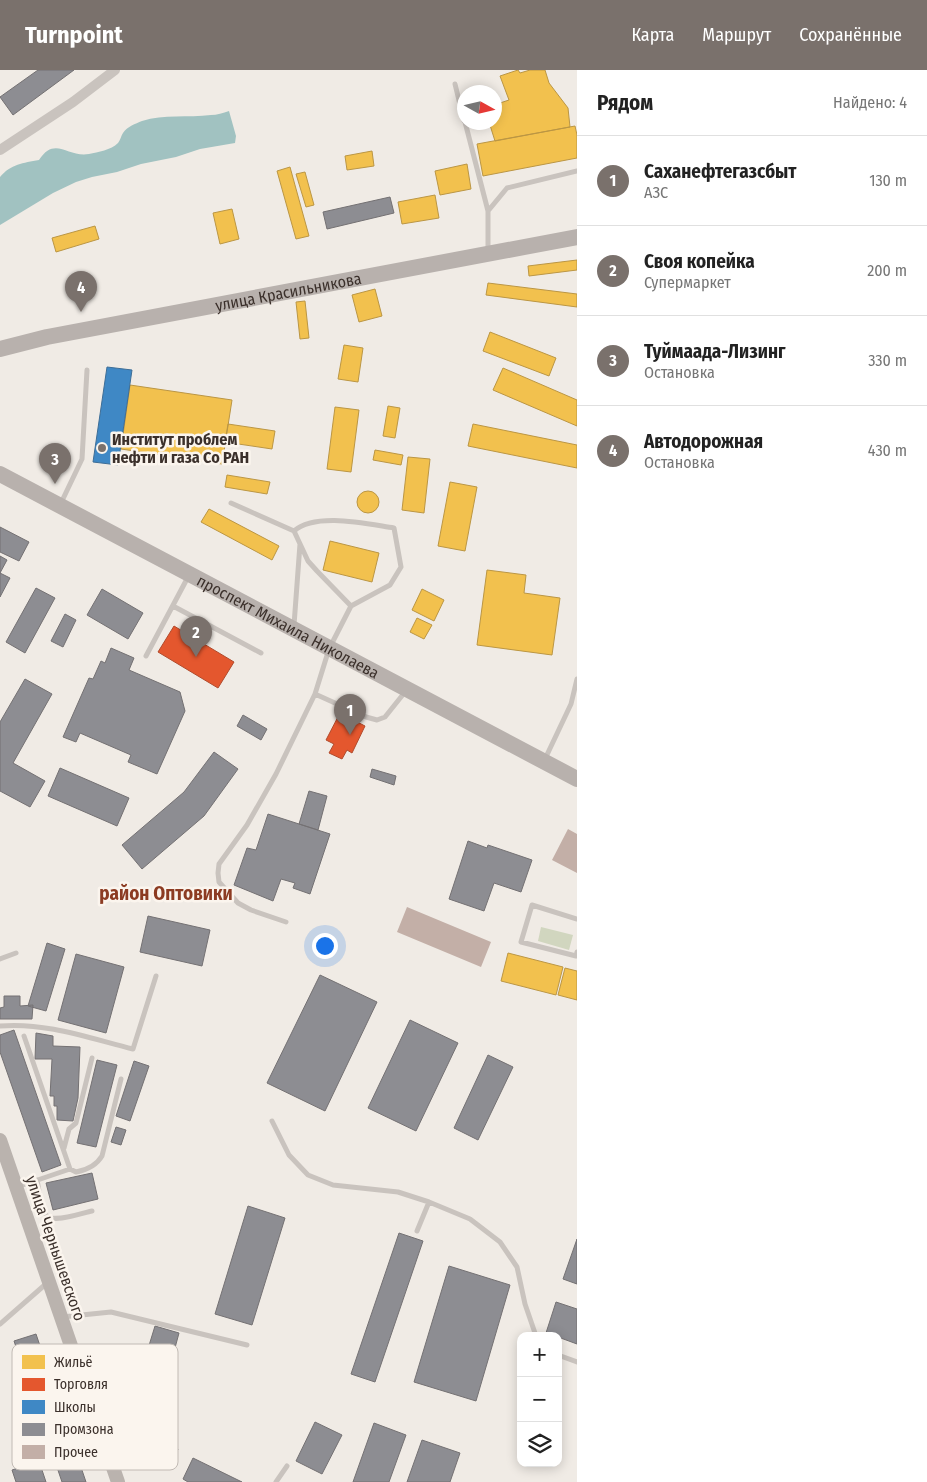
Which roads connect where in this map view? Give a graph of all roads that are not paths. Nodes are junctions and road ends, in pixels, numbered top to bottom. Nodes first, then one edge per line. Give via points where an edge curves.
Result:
1 (115, 70) edge
2 (455, 84) dead end
3 (457, 92) edge
4 (467, 130) edge
5 (0, 150) edge
6 (577, 171) edge
7 (488, 211) junction
8 (577, 237) edge
9 (488, 255) junction
10 (0, 349) edge
11 (87, 370) dead end
12 (0, 474) edge
13 (231, 503) dead end
14 (60, 506) junction
15 (294, 532) junction
16 (300, 543) junction
17 (189, 575) junction
18 (173, 606) junction
19 (352, 606) junction
20 (294, 630) junction
21 (329, 648) junction
22 (261, 653) dead end
23 (146, 656) dead end
24 (577, 679) edge
25 (407, 690) junction
26 (315, 694) junction
27 (543, 762) junction
28 (577, 779) edge
29 (577, 919) edge
30 (286, 922) dead end
31 (577, 952) edge
32 (16, 953) dead end
33 (0, 959) edge
34 (156, 976) dead end
35 (0, 1026) edge
36 (24, 1036) dead end
37 (92, 1058) dead end
38 (121, 1078) dead end
39 (272, 1121) dead end
40 (0, 1140) edge
41 (63, 1149) junction
42 (70, 1169) junction
43 (37, 1180) junction
44 (16, 1188) junction
45 (429, 1202) junction
46 (92, 1211) dead end
47 (417, 1231) dead end
48 (49, 1281) junction
49 (61, 1317) junction
50 (0, 1324) edge
51 (535, 1332) edge
52 (70, 1344) edge
53 (247, 1345) dead end
54 (562, 1356) edge
55 (577, 1362) edge
56 (287, 1466) dead end
57 (114, 1470) edge
58 (118, 1482) edge
59 (276, 1482) edge

1 - 5 street
2 - 3 lane
4 - 7 lane
6 - 7 lane via 507,188
7 - 9 lane
8 - 9 main road, улица Красильникова
9 - 10 main road, улица Красильникова via 48,337
11 - 14 lane via 82,459
12 - 14 main road, проспект Михаила Николаева
13 - 15 lane
14 - 17 main road, проспект Михаила Николаева
15 - 16 lane
15 - 19 lane via 302,525 342,520 394,528 401,567 390,585
16 - 19 lane via 308,561
16 - 20 lane
17 - 18 lane
17 - 20 main road, проспект Михаила Николаева
18 - 22 lane
18 - 23 lane
19 - 21 lane
20 - 21 main road, проспект Михаила Николаева
21 - 25 main road, проспект Михаила Николаева
21 - 26 lane
24 - 27 lane via 571,704
25 - 26 lane via 385,717 377,720
25 - 27 main road, проспект Михаила Николаева
26 - 30 lane via 276,774 219,864 219,882 238,903
27 - 28 main road, проспект Михаила Николаева
29 - 31 lane via 532,905 521,942 576,956
32 - 33 lane
34 - 35 lane via 133,1049 45,1027
36 - 41 lane
37 - 41 lane via 76,1124 69,1129
38 - 42 lane via 102,1156 88,1169 76,1172
39 - 45 lane via 289,1155 308,1175 332,1185 398,1192
40 - 44 main road, улица Чернышевского
41 - 42 lane
42 - 43 lane
43 - 44 lane
43 - 46 lane via 49,1218
44 - 48 main road, улица Чернышевского
45 - 47 lane
45 - 51 lane via 470,1220 500,1242 517,1267
48 - 49 main road, улица Чернышевского
48 - 50 lane
49 - 52 main road, улица Чернышевского
49 - 53 lane via 111,1312
54 - 55 lane
56 - 59 lane
57 - 58 main road, улица Чернышевского

